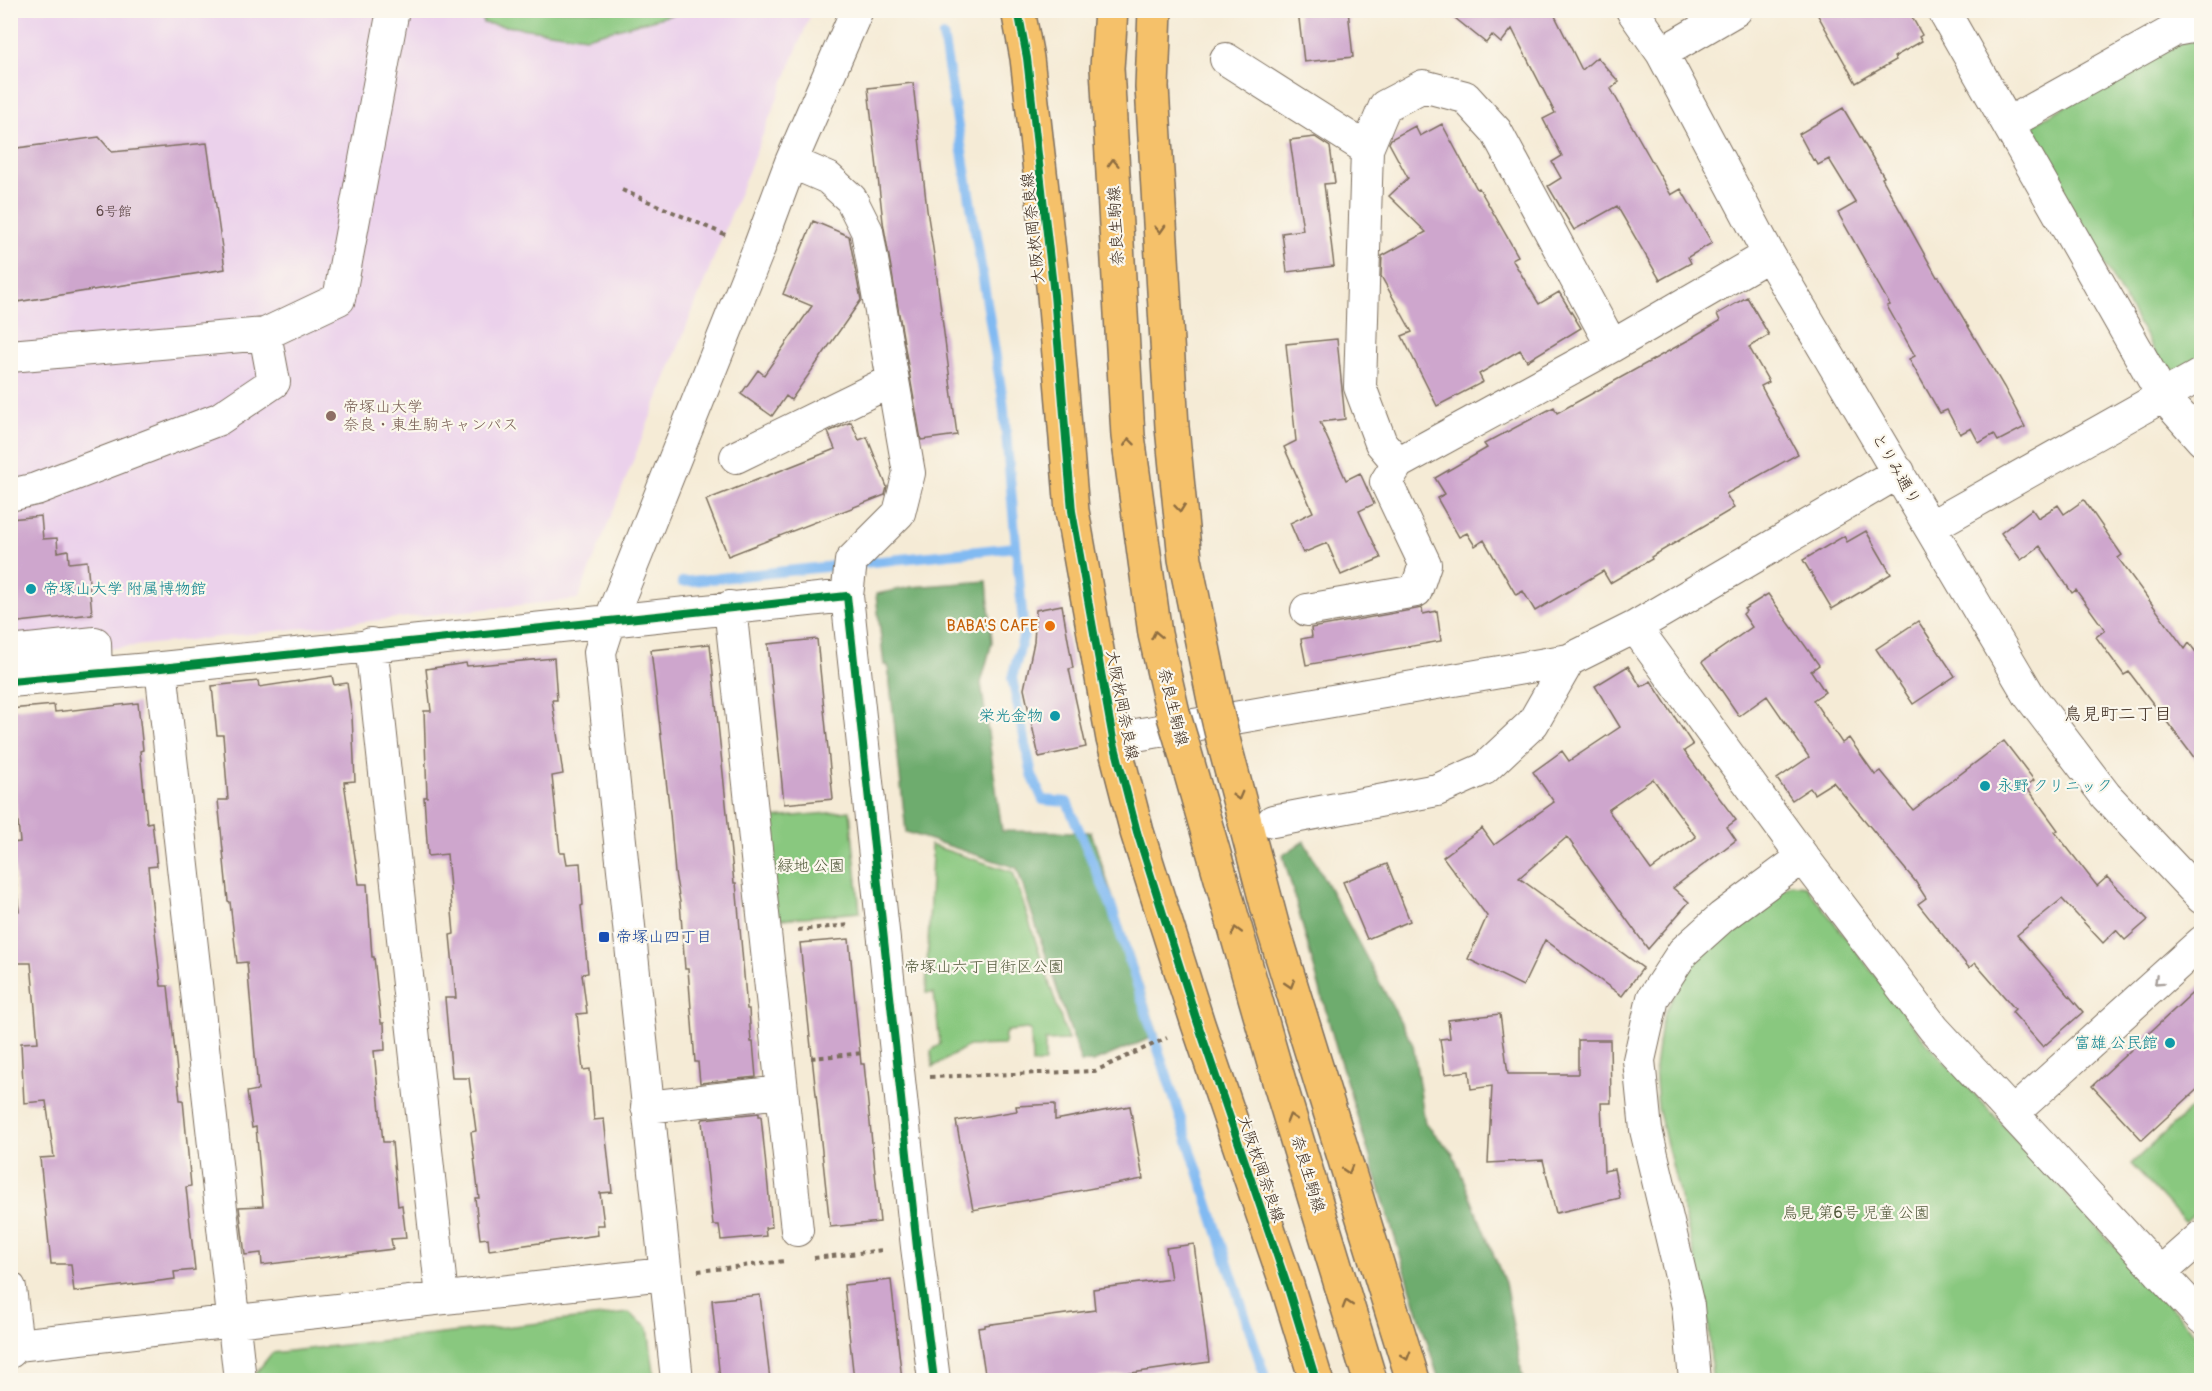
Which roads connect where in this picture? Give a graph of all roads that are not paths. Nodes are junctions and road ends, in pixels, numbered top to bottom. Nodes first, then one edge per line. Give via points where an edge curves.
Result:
1 (393, 10) edge
2 (857, 10) edge
3 (1018, 10) edge
4 (1111, 10) edge
5 (1155, 10) edge
6 (1166, 10) edge
7 (1632, 10) edge
8 (1736, 10) edge
9 (1943, 10) edge
10 (2202, 25) edge
11 (1662, 53) junction
12 (1226, 59) dead end
13 (1152, 87) junction
14 (2009, 123) junction
15 (1367, 150) junction
16 (791, 162) junction
17 (1769, 255) junction
18 (265, 334) junction
19 (1612, 346) junction
20 (10, 356) edge
21 (2202, 374) edge
22 (893, 380) junction
23 (2163, 396) junction
24 (2202, 440) edge
25 (736, 457) dead end
26 (1398, 463) junction
27 (1899, 472) junction
28 (10, 495) edge
29 (1930, 527) junction
30 (847, 596) junction
31 (730, 607) junction
32 (1306, 610) dead end
33 (610, 621) junction
34 (1635, 627) junction
35 (370, 644) junction
36 (10, 652) edge
37 (1569, 660) junction
38 (161, 668) junction
39 (96, 674) junction
40 (10, 681) edge
41 (1113, 739) junction
42 (1273, 821) dead end
43 (1803, 856) junction
44 (2202, 898) edge
45 (2202, 942) edge
46 (781, 1092) junction
47 (647, 1107) junction
48 (2013, 1113) junction
49 (797, 1230) dead end
50 (2202, 1236) edge
51 (664, 1274) junction
52 (2160, 1274) junction
53 (10, 1288) edge
54 (442, 1297) junction
55 (2202, 1318) edge
56 (234, 1323) junction
57 (14, 1348) edge
58 (240, 1380) edge
59 (677, 1380) edge
60 (934, 1380) edge
61 (1316, 1380) edge
62 (1370, 1380) edge
63 (1413, 1380) edge
64 (1695, 1380) edge

1 - 18 street via 339,299
2 - 16 street
3 - 41 main road, 大阪枚岡奈良線 via 1054,295 1072,510
62 -> 4 main road, 奈良生駒線, bridge via 1182,747 1155,634 1128,436 1107,68
5 - 13 main road
6 - 13 main road
7 - 11 street, とりみ通り
8 - 11 street
9 - 14 street
10 - 14 street via 2175,30
11 - 17 street, とりみ通り
12 - 15 street
13 -> 63 main road, bridge via 1172,427 1185,559 1223,739 1272,924
14 - 23 street
15 - 19 street via 1385,106 1423,86 1465,97 1496,131
15 - 26 street via 1360,387 1382,443
16 - 22 street via 828,178 844,192 867,231
16 - 33 street
17 - 19 street
17 - 27 street, とりみ通り
18 - 20 street
18 - 28 street via 274,382 219,419 36,489
19 - 26 street
21 - 23 street
22 - 25 street
22 - 30 street via 909,472 899,513 850,561
23 - 24 street
23 - 29 street
26 - 32 street via 1386,482 1425,564 1416,591
27 - 29 street, とりみ通り
27 - 34 street
29 - 44 street, とりみ通り via 2029,694 2106,796
30 - 31 street
30 - 60 street
31 - 33 street
31 - 46 street
33 - 35 street
33 - 47 street via 600,651
34 - 37 street
34 - 43 street
35 - 38 street
35 - 54 street
36 - 39 street via 95,643
37 - 41 street
37 - 42 street via 1533,723 1484,769 1437,790
38 - 39 street
38 - 56 street
39 - 40 street
41 - 61 main road, 大阪枚岡奈良線 via 1137,832
43 - 48 street via 1934,1029
43 - 64 street via 1683,952 1653,998 1639,1060 1646,1130 1688,1306
45 -> 48 street
46 - 47 street
46 - 49 street
47 - 51 street
48 - 52 street
50 - 52 street
51 - 54 street
51 - 59 street
52 - 55 street
53 - 57 street
54 - 56 street
56 - 57 street
56 - 58 street

